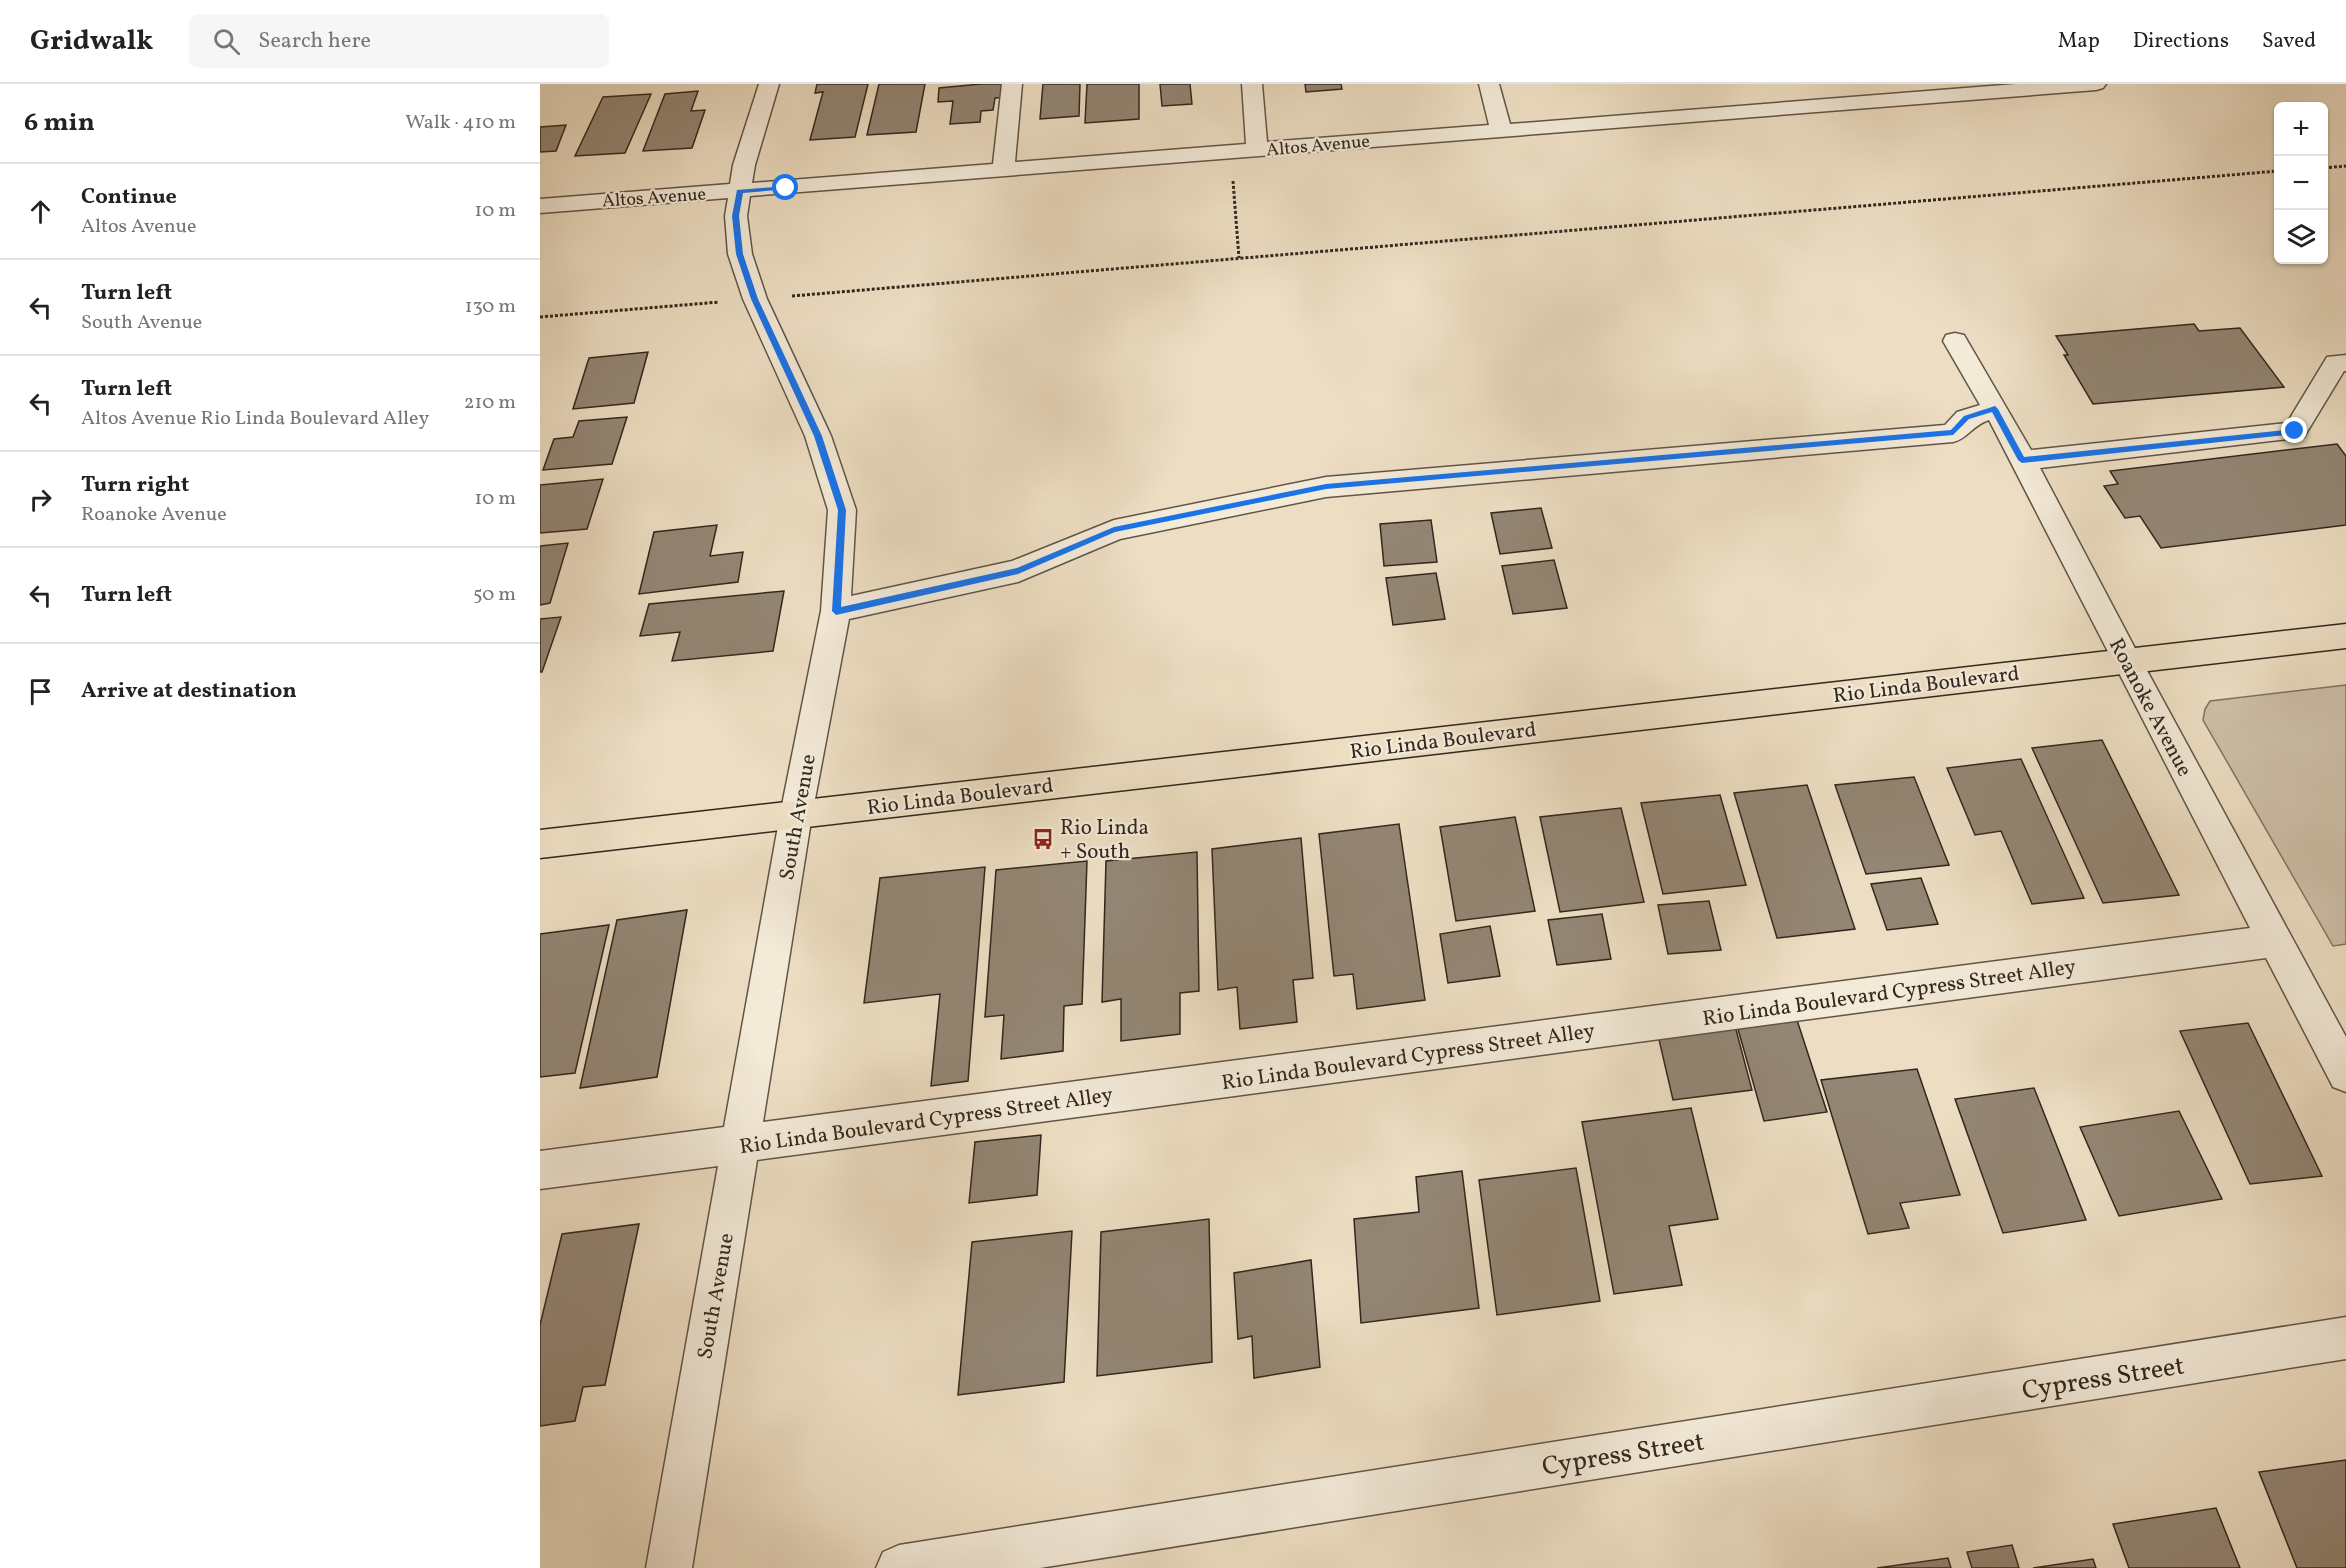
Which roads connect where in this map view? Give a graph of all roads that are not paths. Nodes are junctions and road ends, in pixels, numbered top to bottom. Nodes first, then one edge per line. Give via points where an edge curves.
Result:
1 (769, 84) edge
2 (1012, 84) edge
3 (1252, 84) edge
4 (1489, 84) edge
5 (2082, 85) edge
6 (1979, 88) edge
7 (1501, 131) junction
8 (1257, 150) junction
9 (1003, 170) junction
10 (740, 191) junction
11 (540, 206) edge
12 (1955, 341) dead end
13 (2346, 363) edge
14 (1995, 409) junction
15 (2022, 460) junction
16 (836, 611) junction
17 (2346, 636) edge
18 (2126, 661) junction
19 (796, 814) junction
20 (540, 844) edge
21 (2275, 941) junction
22 (2346, 1074) edge
23 (741, 1145) junction
24 (540, 1170) edge
25 (2346, 1338) edge
26 (669, 1568) edge
27 (899, 1568) edge

1 - 10 street, South Avenue
2 - 9 street
3 - 8 street
4 - 7 street
5 - 6 street, Altos Avenue
6 - 7 street, Altos Avenue via 1742,102
7 - 8 street, Altos Avenue
8 - 9 street, Altos Avenue
9 - 10 street, Altos Avenue
10 - 11 street, Altos Avenue
10 - 16 street, South Avenue via 736,216 740,254 755,299 818,436 842,510
12 - 14 street, Roanoke Avenue
13 - 15 street via 2336,363 2295,431
14 - 15 street, Roanoke Avenue
14 - 16 street via 1966,417 1953,433 1326,487 1114,530 1018,571
15 - 18 street, Roanoke Avenue
16 - 19 street, South Avenue
17 - 18 main road, Rio Linda Boulevard
18 - 19 main road, Rio Linda Boulevard
18 - 21 street, Roanoke Avenue
19 - 20 main road, Rio Linda Boulevard
19 - 23 street, South Avenue
21 - 22 street, Roanoke Avenue
21 - 23 street, Rio Linda Boulevard Cypress Street Alley
23 - 24 street, Rio Linda Boulevard Cypress Street Alley
23 - 26 street, South Avenue
25 - 27 street, Cypress Street

